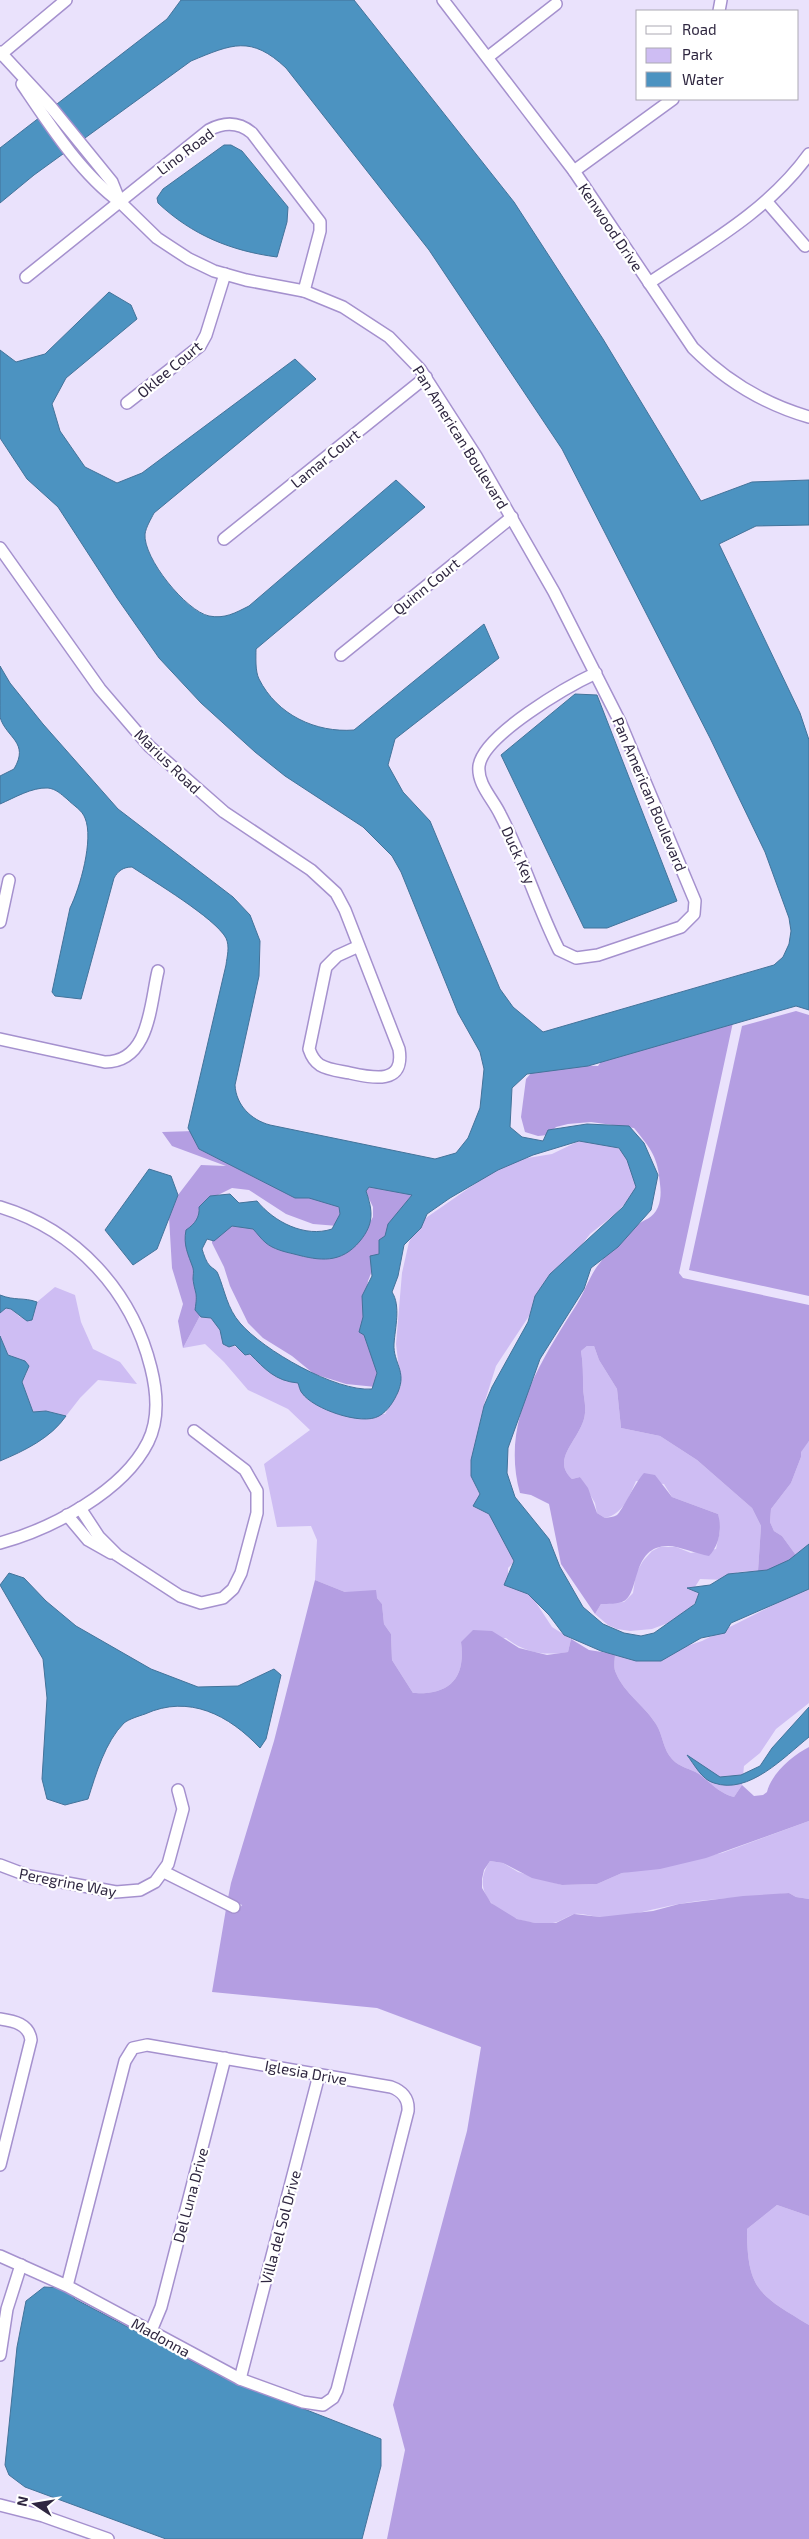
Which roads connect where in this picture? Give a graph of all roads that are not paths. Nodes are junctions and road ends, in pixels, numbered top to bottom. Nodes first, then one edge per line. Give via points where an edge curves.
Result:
1 (66, 0) edge
2 (443, 0) edge
3 (556, 4) dead end
4 (0, 54) edge
5 (488, 57) junction
6 (672, 100) edge
7 (47, 111) junction
8 (809, 154) edge
9 (574, 170) junction
10 (120, 202) junction
11 (767, 202) junction
12 (806, 246) dead end
13 (225, 274) junction
14 (26, 277) dead end
15 (649, 283) junction
16 (304, 291) junction
17 (426, 376) junction
18 (128, 403) dead end
19 (809, 417) edge
20 (512, 517) junction
21 (224, 539) dead end
22 (0, 548) edge
23 (341, 655) dead end
24 (596, 673) junction
25 (9, 880) dead end
26 (694, 914) joint
27 (0, 922) edge
28 (359, 946) junction
29 (158, 970) dead end
30 (0, 1039) edge
31 (0, 1207) edge
32 (194, 1431) dead end
33 (80, 1508) junction
34 (67, 1515) junction
35 (0, 1543) edge
36 (117, 1555) junction
37 (178, 1790) dead end
38 (0, 1865) edge
39 (164, 1872) junction
40 (234, 1907) dead end
41 (0, 2019) edge
42 (224, 2058) junction
43 (319, 2075) junction
44 (0, 2165) edge
45 (0, 2256) edge
46 (21, 2265) junction
47 (67, 2286) junction
48 (150, 2331) junction
49 (0, 2355) edge
50 (240, 2379) junction
51 (326, 2403) joint
52 (0, 2505) edge
53 (83, 2534) edge
54 (108, 2539) edge

1 - 4 street
2 - 5 street, Kenwood Drive
3 - 5 street
4 - 7 street, Pan American Boulevard
5 - 9 street, Kenwood Drive
6 - 9 street
7 - 10 street via 82,165 101,188
7 - 10 street, Pan American Boulevard via 112,182
8 - 11 street
9 - 15 street, Kenwood Drive
10 - 13 street, Pan American Boulevard via 167,246 188,259
10 - 14 street, Lino Road
10 - 16 street, Lino Road via 209,130 224,124 243,127 252,133 320,222
11 - 12 street
11 - 15 street
13 - 16 street, Pan American Boulevard
13 - 18 street, Oklee Court via 200,346
15 - 19 street, Kenwood Drive via 682,334 718,371 761,399
16 - 17 street, Pan American Boulevard via 343,307 373,325 401,348
17 - 20 street, Pan American Boulevard
17 - 21 street, Lamar Court
20 - 23 street, Quinn Court
20 - 24 street, Pan American Boulevard
22 - 28 street, Marius Road via 100,689 130,725 168,764 224,812 323,880 342,904
24 - 26 street, Pan American Boulevard via 646,780 694,896
24 - 26 street, Duck Key via 553,696 487,748 479,767 480,780 507,826 559,950 576,958 598,955 681,927
25 - 27 street
28 - 28 street, Marius Road via 336,956 326,967 309,1049 314,1059 324,1067 380,1078 397,1068 400,1055
29 - 30 street via 142,1041 131,1055 121,1060 105,1062
31 - 33 street via 48,1226 95,1264 129,1309 149,1359 156,1407 148,1441 121,1476
32 - 36 street via 246,1470 257,1491 257,1513 234,1588 216,1601 194,1602
33 - 34 street
33 - 36 street via 99,1537
34 - 35 street
34 - 36 street via 91,1543
37 - 39 street, Peregrine Way via 183,1809
38 - 39 street, Peregrine Way via 29,1876 125,1892 146,1888
39 - 40 street
41 - 44 street via 24,2026 31,2040
42 - 43 street, Iglesia Drive
42 - 47 street, Iglesia Drive via 147,2045 130,2051
42 - 48 street, Del Luna Drive via 161,2307
43 - 50 street, Villa del Sol Drive
43 - 51 street, Iglesia Drive via 393,2088 404,2096 409,2108 337,2390
45 - 46 street, Madonna
46 - 47 street, Madonna
46 - 49 street via 7,2309
47 - 48 street, Madonna
48 - 50 street, Madonna
50 - 51 street, Madonna via 303,2402
52 - 53 street
53 - 54 street

